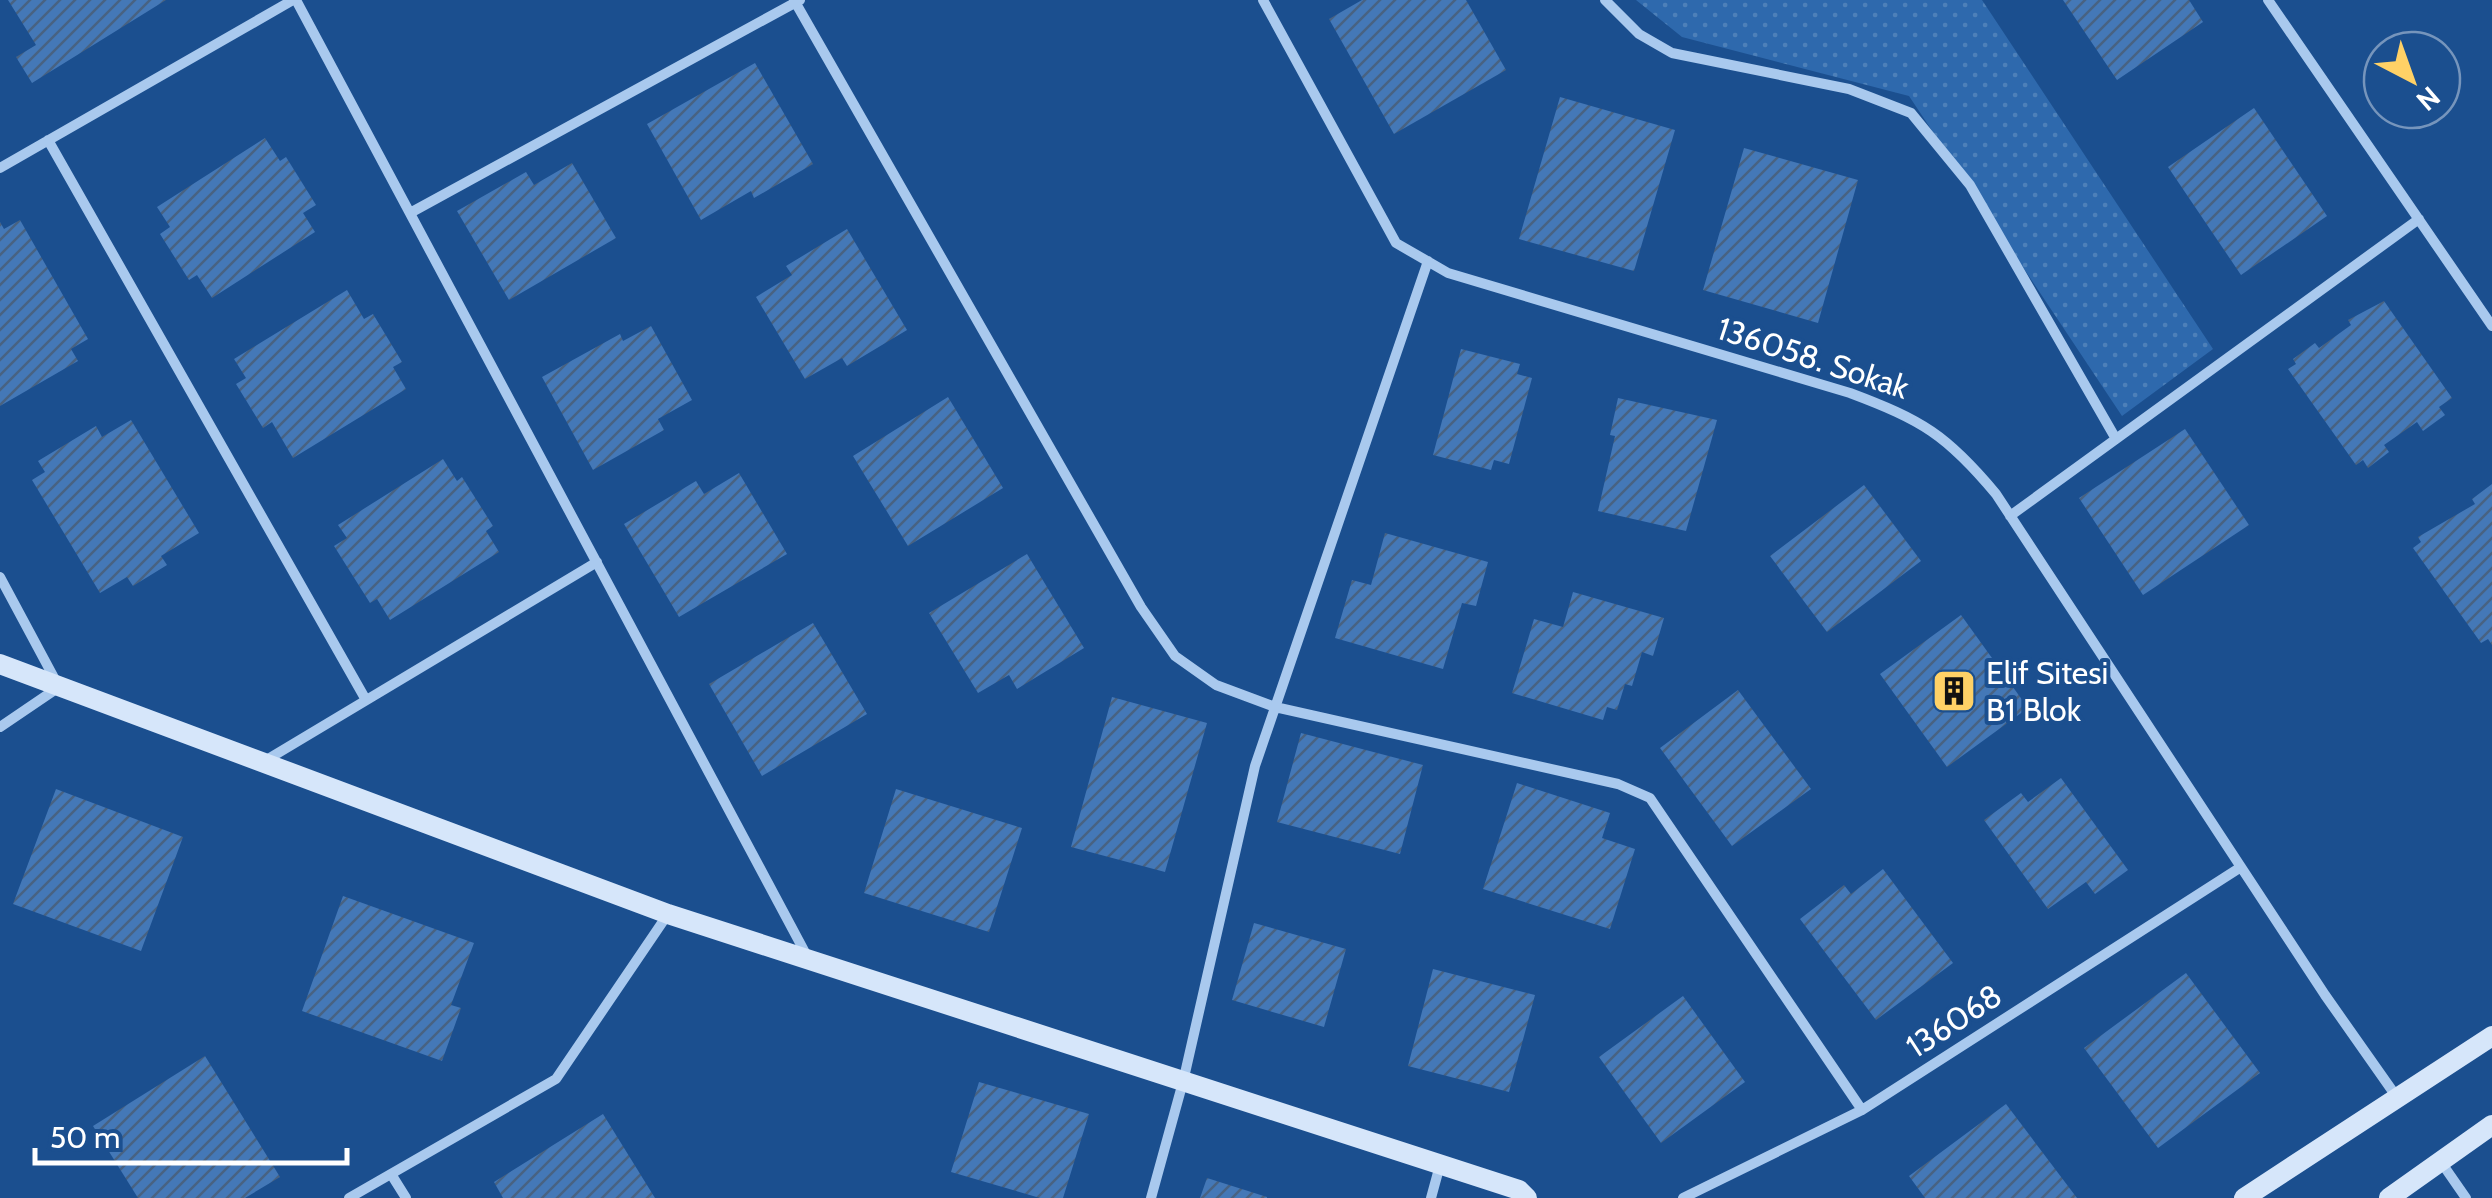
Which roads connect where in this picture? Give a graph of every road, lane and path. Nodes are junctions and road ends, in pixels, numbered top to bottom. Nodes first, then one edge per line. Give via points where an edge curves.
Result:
1 (295, 0) edge
2 (1263, 0) edge
3 (1605, 0) edge
4 (2268, 0) edge
5 (797, 1) edge
6 (48, 140) junction
7 (0, 168) edge
8 (410, 213) junction
9 (2419, 219) junction
10 (1428, 261) junction
11 (2492, 326) edge
12 (2116, 439) junction
13 (2010, 516) junction
14 (597, 562) junction
15 (0, 577) edge
16 (0, 664) edge
17 (59, 687) junction
18 (366, 700) junction
19 (1275, 707) junction
20 (0, 728) edge
21 (262, 762) junction
22 (2241, 867) junction
23 (668, 914) junction
24 (808, 958) junction
25 (2492, 1036) edge
26 (1183, 1082) junction
27 (2396, 1096) junction
28 (1862, 1110) junction
29 (2492, 1125) edge
30 (2440, 1162) junction
31 (1440, 1164) junction
32 (391, 1174) junction
33 (349, 1198) edge
34 (406, 1198) edge
35 (1151, 1198) edge
36 (1432, 1198) edge
37 (1527, 1198) edge
38 (1683, 1198) edge
39 (2244, 1198) edge
40 (2390, 1198) edge
41 (2466, 1198) edge

1 - 6 street
1 - 8 street
2 - 10 street, 136058. Sokak via 1396,243
3 - 12 street via 1639,34 1672,54 1849,90 1911,112 1970,185
4 - 9 street
5 - 8 street
5 - 19 street via 1141,607 1175,656 1216,685
6 - 7 street
6 - 18 street
8 - 14 street
9 - 11 street
9 - 12 street
10 - 13 street, 136058. Sokak via 1448,273 1912,416 1957,448
10 - 19 street
12 - 13 street
13 - 22 street, 136058. Sokak
14 - 18 street
14 - 24 street
15 - 17 street
16 - 17 street
17 - 20 street
17 - 21 street
18 - 21 street
19 - 26 street via 1255,766
19 - 28 street via 1618,784 1650,798
21 - 23 street
22 - 27 street, 136058. Sokak
22 - 28 street, 136068
23 - 24 street
23 - 32 street via 556,1079
24 - 26 street
25 - 27 street
26 - 31 street
26 - 35 street
27 - 39 street
28 - 38 street, 136068
29 - 30 street
30 - 40 street
30 - 41 street
31 - 36 street
31 - 37 street
32 - 33 street
32 - 34 street

